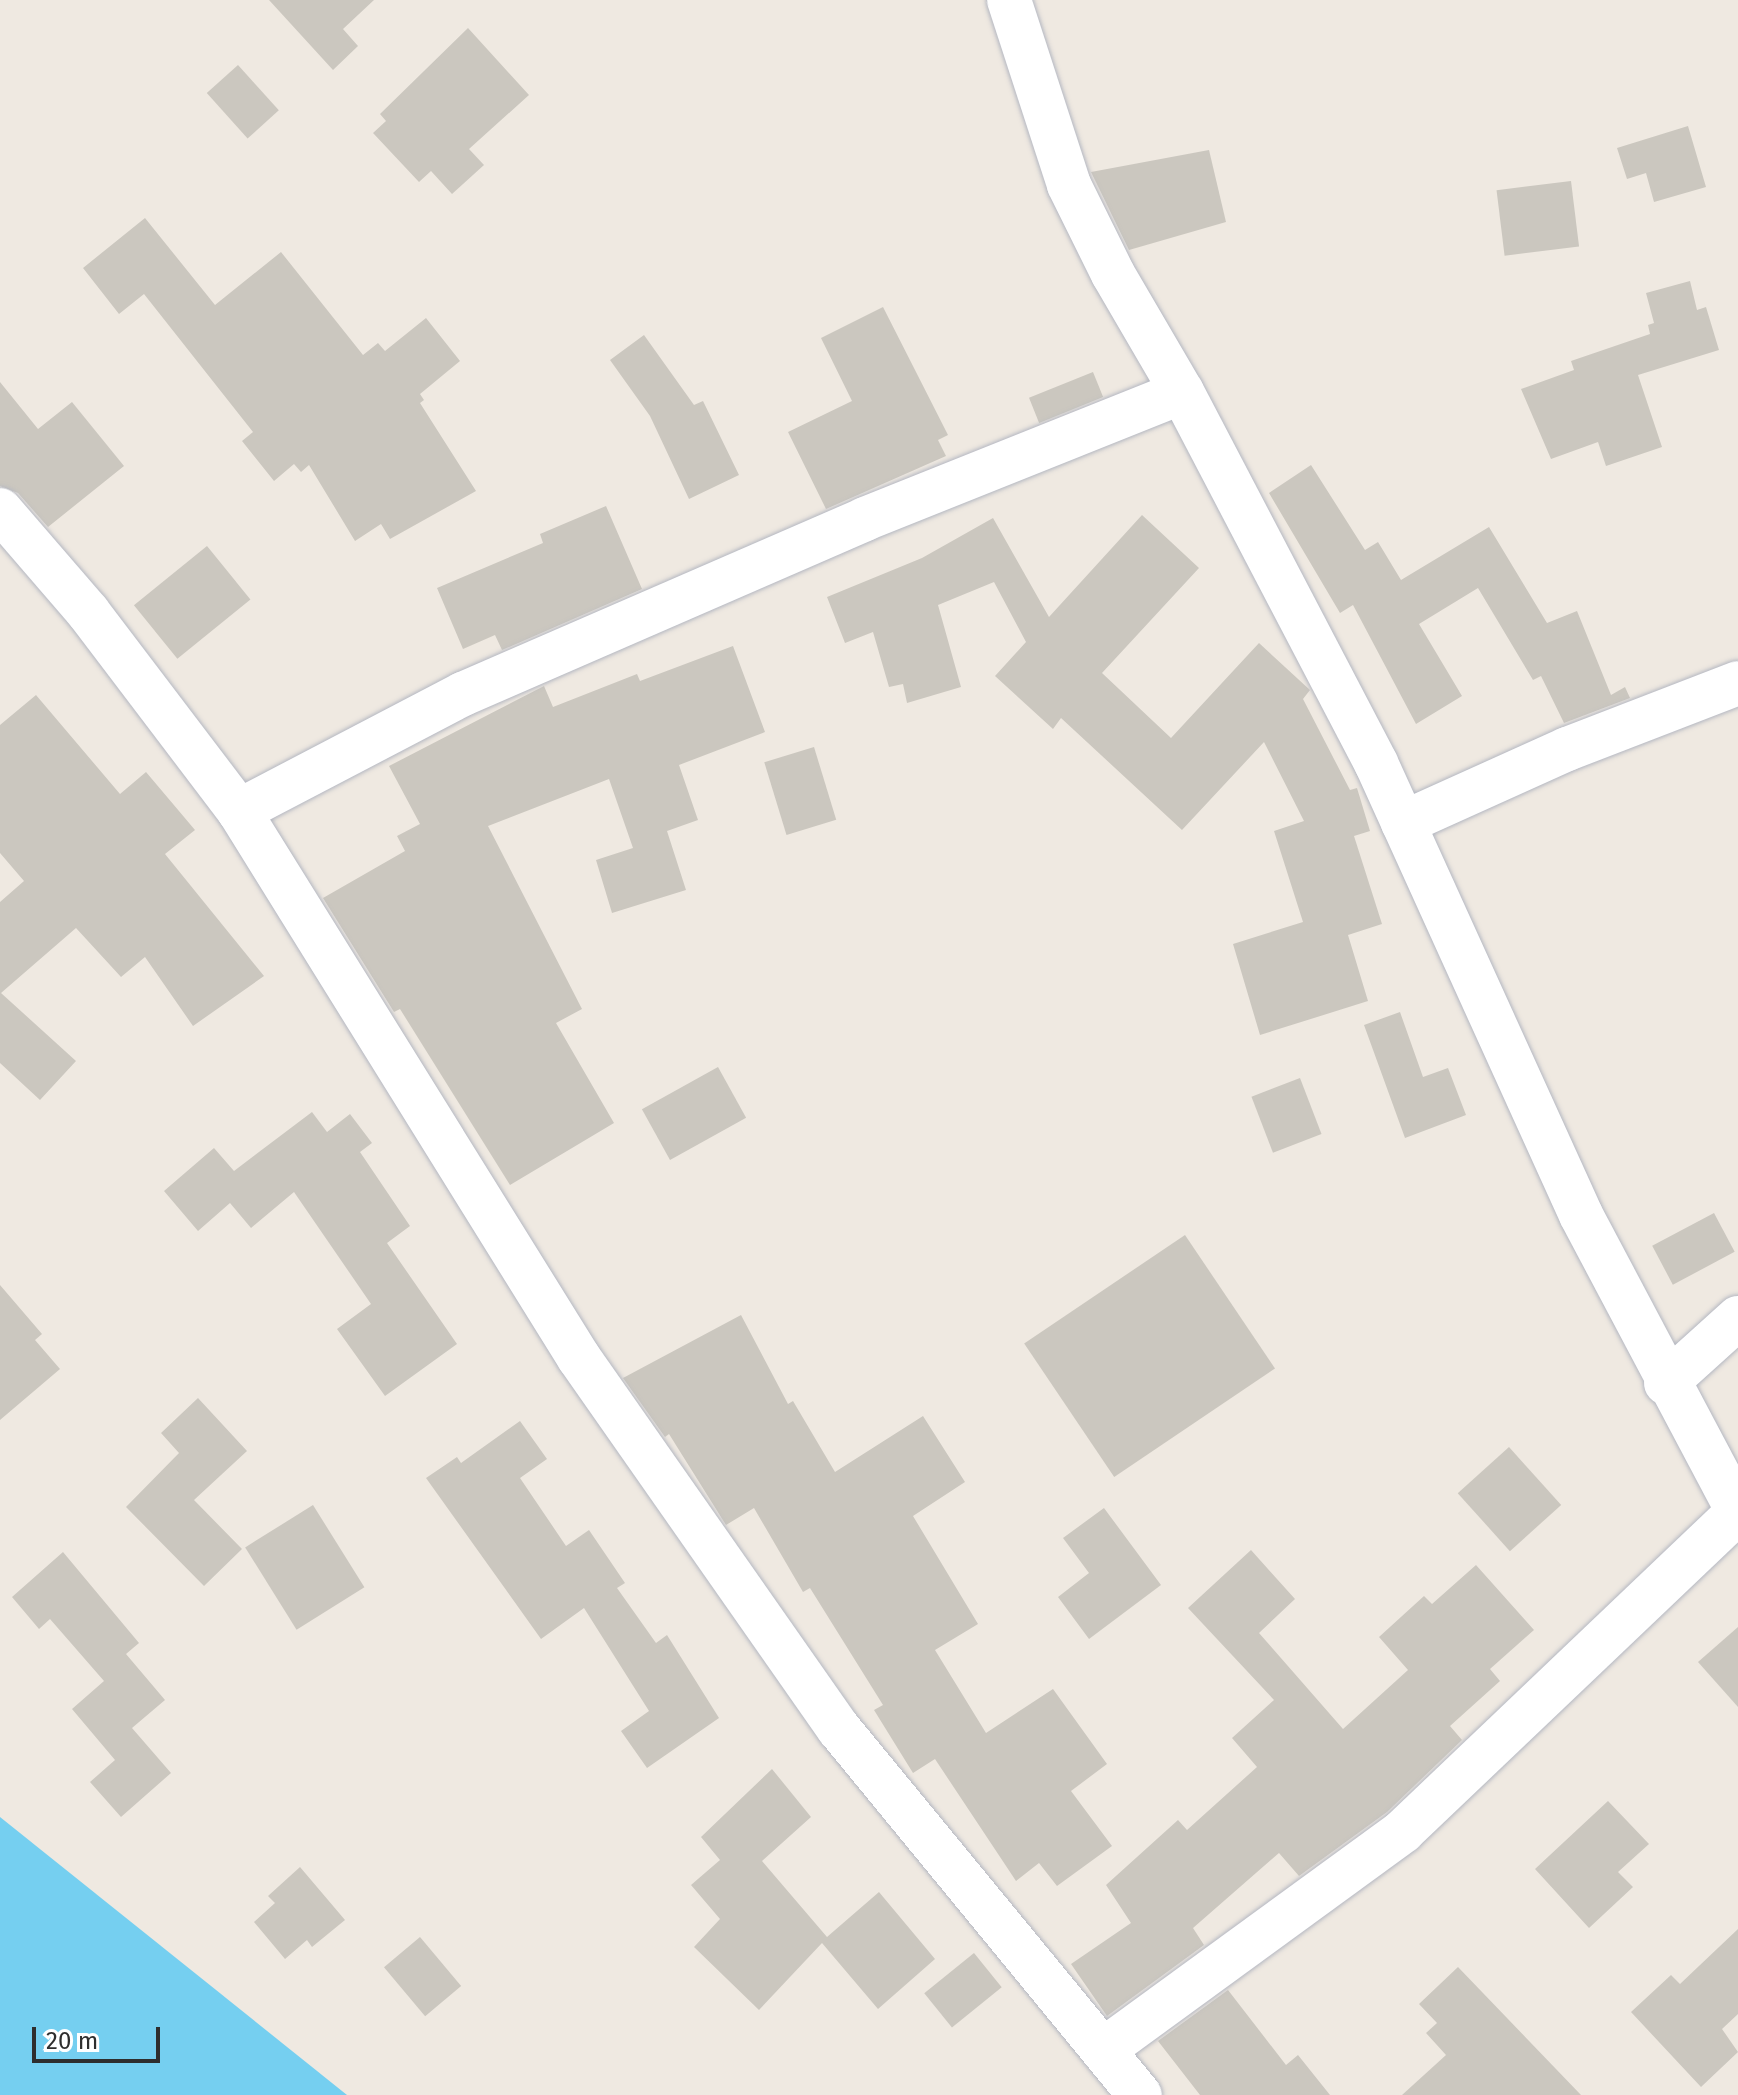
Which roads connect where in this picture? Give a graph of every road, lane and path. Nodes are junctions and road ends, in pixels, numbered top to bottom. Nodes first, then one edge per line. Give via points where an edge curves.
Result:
1 (1009, 0) edge
2 (1182, 392) junction
3 (0, 510) edge
4 (1738, 683) edge
5 (239, 811) junction
6 (1403, 823) junction
7 (1738, 1318) edge
8 (1666, 1383) junction
9 (1738, 1512) edge
10 (1103, 2050) junction
11 (1140, 2095) edge

1 - 2 street via 1069,185 1113,274
2 - 5 street via 865,519 463,694
2 - 6 street
3 - 5 street via 88,612
4 - 6 street via 1567,749
5 - 10 street via 579,1358 676,1500 839,1729
6 - 8 street via 1581,1215
7 - 8 street
8 - 9 street
9 - 10 street via 1403,1831
10 - 11 street

